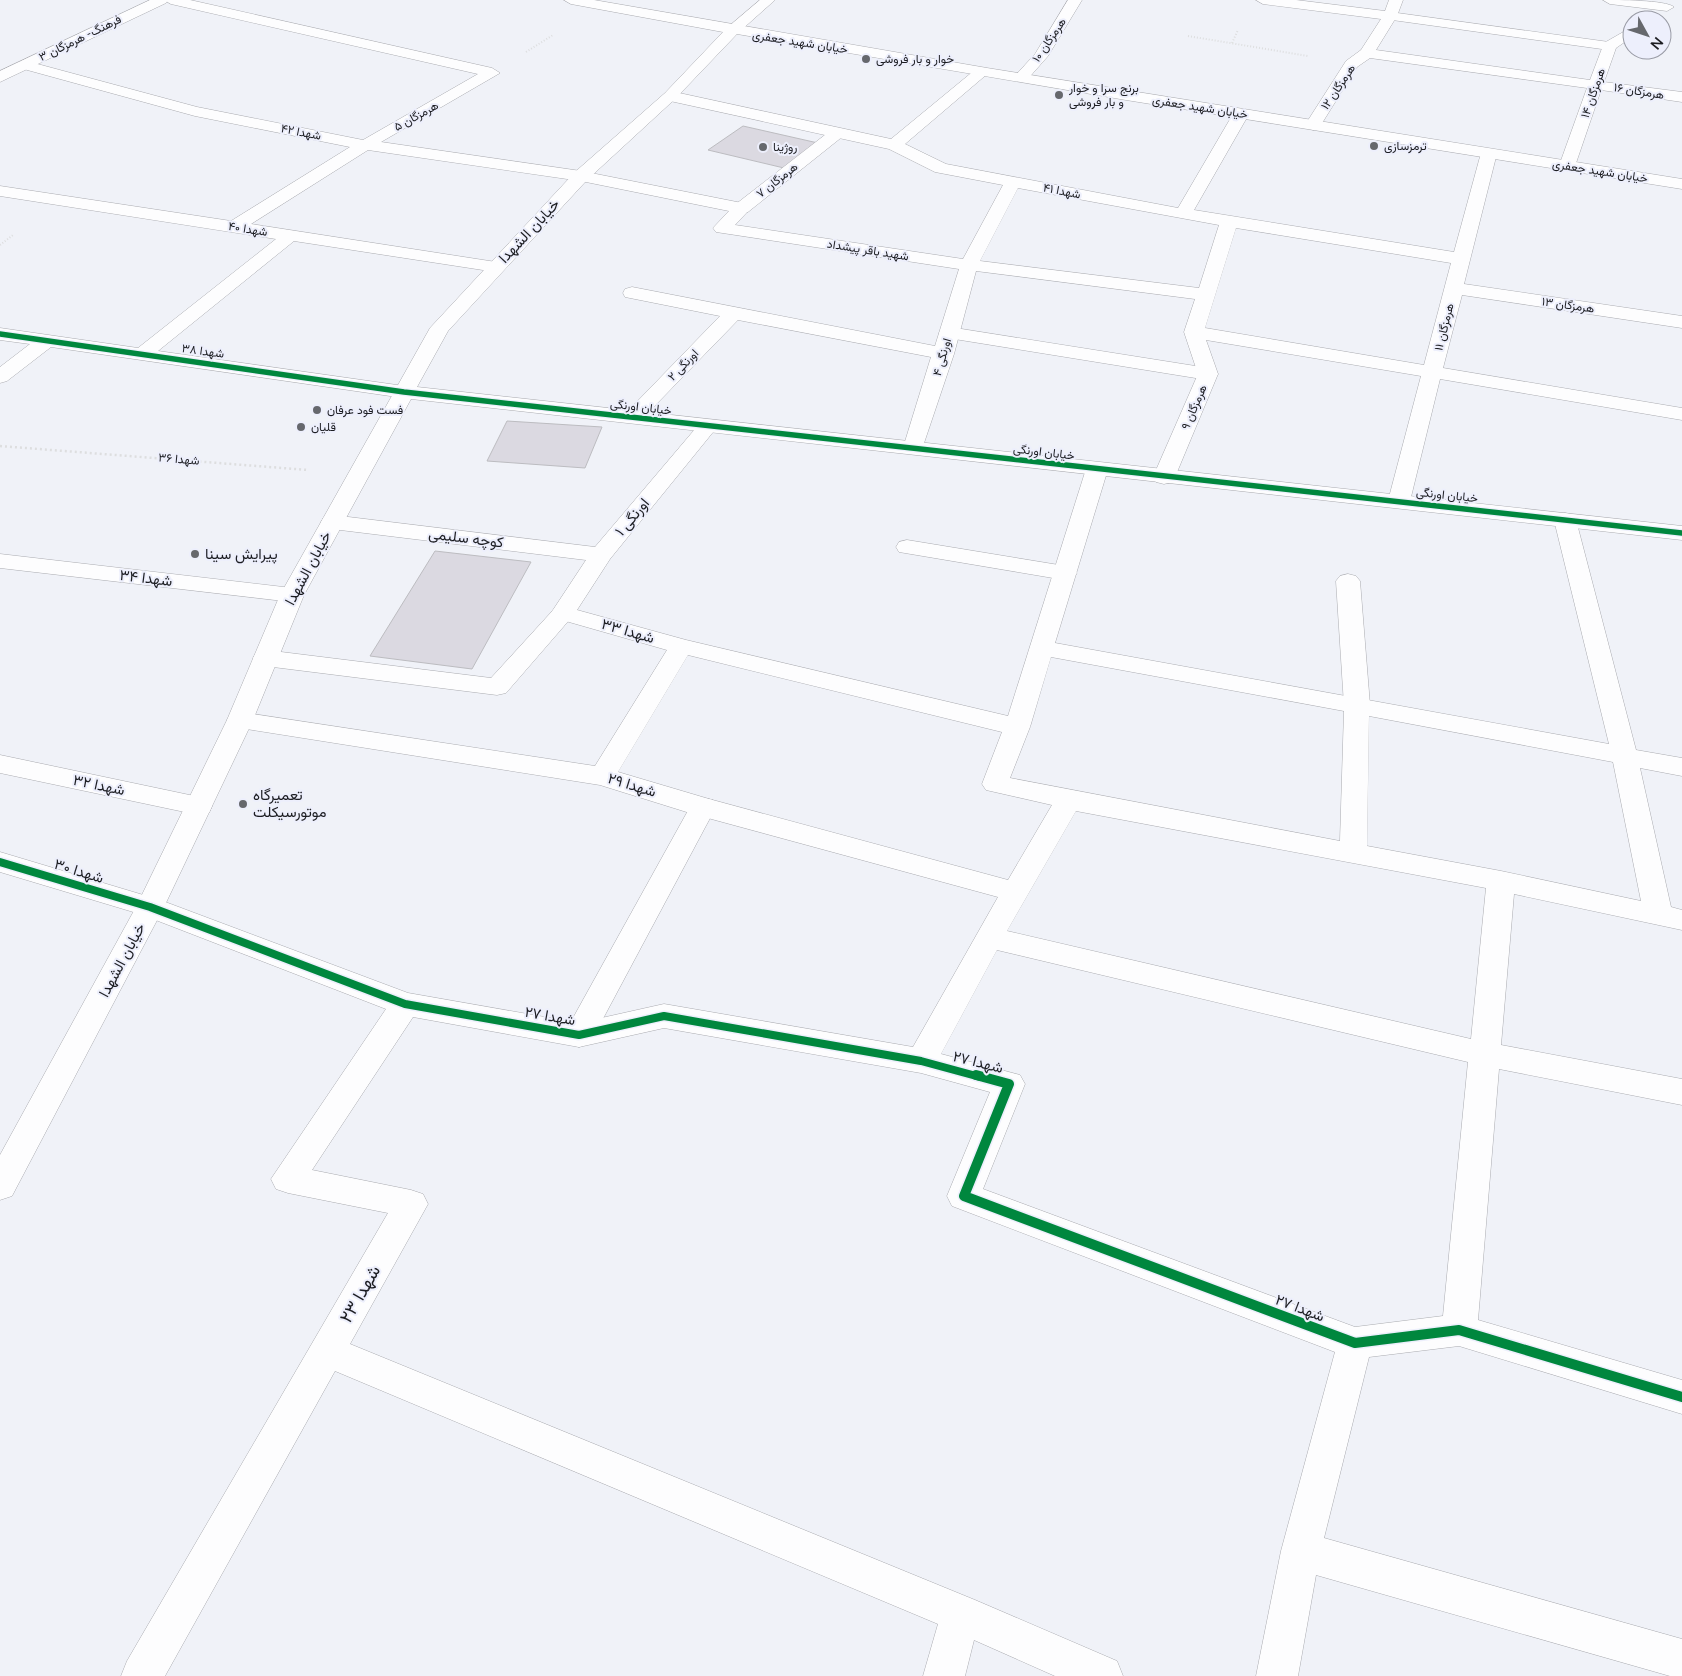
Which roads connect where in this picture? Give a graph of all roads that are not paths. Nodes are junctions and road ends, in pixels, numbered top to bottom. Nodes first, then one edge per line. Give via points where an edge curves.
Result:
1 (160, 0) edge
2 (171, 0) edge
3 (571, 0) edge
4 (768, 0) edge
5 (1075, 0) edge
6 (1263, 0) edge
7 (1396, 0) edge
8 (1610, 0) edge
9 (1669, 4) edge
10 (1390, 16) junction
11 (733, 30) junction
12 (1622, 38) edge
13 (1609, 46) junction
14 (1367, 53) junction
15 (25, 65) junction
16 (981, 72) junction
17 (0, 77) edge
18 (1021, 78) junction
19 (1596, 84) junction
20 (670, 96) junction
21 (1682, 97) edge
22 (1241, 114) junction
23 (1313, 125) junction
24 (836, 134) junction
25 (365, 145) junction
26 (894, 145) junction
27 (1488, 153) junction
28 (1567, 166) junction
29 (581, 176) junction
30 (1013, 182) junction
31 (1682, 184) edge
32 (0, 191) edge
33 (742, 208) junction
34 (1183, 214) junction
35 (1230, 222) junction
36 (234, 227) junction
37 (290, 236) junction
38 (1461, 259) junction
39 (970, 265) junction
40 (496, 267) junction
41 (1454, 288) junction
42 (632, 293) dead end
43 (1206, 295) junction
44 (734, 313) junction
45 (1682, 322) edge
46 (1194, 332) junction
47 (949, 333) junction
48 (0, 334) edge
49 (48, 340) junction
50 (142, 354) junction
51 (944, 354) junction
52 (1432, 372) junction
53 (1208, 374) junction
54 (0, 377) edge
55 (404, 392) junction
56 (1682, 414) edge
57 (633, 417) junction
58 (708, 426) junction
59 (914, 448) junction
60 (1097, 469) junction
61 (1164, 477) junction
62 (1399, 501) junction
63 (1565, 520) junction
64 (332, 522) junction
65 (1682, 533) edge
66 (907, 546) dead end
67 (601, 555) junction
68 (0, 561) edge
69 (1065, 573) junction
70 (1348, 581) dead end
71 (292, 595) junction
72 (563, 613) junction
73 (681, 646) junction
74 (1042, 648) junction
75 (265, 658) junction
76 (1357, 705) junction
77 (240, 720) junction
78 (1017, 727) junction
79 (1625, 758) junction
80 (0, 764) edge
81 (1682, 768) edge
82 (602, 776) junction
83 (1069, 800) junction
84 (199, 806) junction
85 (703, 807) junction
86 (1353, 854) junction
87 (0, 862) edge
88 (1501, 881) junction
89 (1015, 892) junction
90 (150, 907) junction
91 (1670, 917) edge
92 (989, 936) junction
93 (405, 1004) junction
94 (578, 1035) junction
95 (1485, 1054) junction
96 (921, 1061) junction
97 (1682, 1092) edge
98 (0, 1186) edge
99 (1459, 1330) junction
100 (1355, 1343) junction
101 (327, 1351) junction
102 (1682, 1397) edge
103 (1301, 1551) junction
104 (961, 1614) junction
105 (1682, 1659) edge
106 (142, 1676) edge
107 (944, 1676) edge
108 (1102, 1676) edge
109 (1277, 1676) edge

1 - 15 street, فرهنگ- هرمزگان ۳
2 - 25 street, هرمزگان ۵ via 492,73
3 - 11 street, خیابان شهید جعفری
4 - 11 street, خیابان الشهدا
5 - 18 street, هرمزگان ۱۰ via 1042,56
6 - 10 street
7 - 10 street, هرمزگان ۱۲
8 - 9 street
10 - 13 street
10 - 14 street, هرمزگان ۱۲
11 - 16 street, خیابان شهید جعفری
11 - 20 street, خیابان الشهدا
12 - 13 street
13 - 19 street, هرمزگان ۱۴
14 - 19 street, هرمزگان ۱۶
14 - 23 street, هرمزگان ۱۲ via 1351,64
15 - 17 street, فرهنگ- هرمزگان ۳
15 - 25 street, شهدا ۴۲ via 195,110
16 - 18 street, خیابان شهید جعفری
16 - 26 street
18 - 22 street, خیابان شهید جعفری
19 - 21 street, هرمزگان ۱۶
19 - 28 street, هرمزگان ۱۴
20 - 24 street, شهدا ۴۱
20 - 29 street, خیابان الشهدا
22 - 23 street, خیابان شهید جعفری
22 - 34 street
23 - 27 street, خیابان شهید جعفری
24 - 26 street, شهدا ۴۱
24 - 33 street, هرمزگان ۷
25 - 29 street, شهدا ۴۲
25 - 36 street, هرمزگان ۵
26 - 30 street, شهدا ۴۱ via 940,168
27 - 28 street, خیابان شهید جعفری
27 - 38 street, هرمزگان ۱۱
28 - 31 street, خیابان شهید جعفری
29 - 33 street
29 - 40 street, خیابان الشهدا
30 - 34 street, شهدا ۴۱
30 - 39 street, اورنگی ۴
32 - 36 street, شهدا ۴۰
33 - 39 street, شهید باقر پیشداد via 722,228
34 - 35 street, شهدا ۴۱
35 - 38 street, شهدا ۴۱
35 - 43 street
36 - 37 street, شهدا ۴۰
37 - 40 street, شهدا ۴۰
37 - 50 street
38 - 41 street, هرمزگان ۱۱
39 - 43 street, شهید باقر پیشداد
39 - 47 street, اورنگی ۴
40 - 55 street, خیابان الشهدا via 440,328
41 - 45 street, هرمزگان ۱۳
41 - 52 street, هرمزگان ۱۱
42 - 44 street
43 - 46 street
44 - 51 street
44 - 57 street, اورنگی ۲
46 - 52 street
46 - 53 street, هرمزگان ۹
47 - 51 street, اورنگی ۴
47 - 53 street
48 - 49 street, شهدا ۳۸
49 - 50 street, شهدا ۳۸
49 - 54 street
50 - 55 street, شهدا ۳۸
51 - 59 street, اورنگی ۴
52 - 56 street
52 - 62 street, هرمزگان ۱۱
53 - 61 street, هرمزگان ۹
55 - 57 street, خیابان اورنگی
55 - 64 street, خیابان الشهدا
57 - 58 street, خیابان اورنگی
58 - 59 street, خیابان اورنگی
58 - 67 street, اورنگی ۱
59 - 60 street, خیابان اورنگی
60 - 61 street, خیابان اورنگی
60 - 69 street
61 - 62 street, خیابان اورنگی
62 - 63 street, خیابان اورنگی
63 - 65 street, خیابان اورنگی
63 - 79 street
64 - 67 street, کوچه سلیمی
64 - 71 street, خیابان الشهدا
66 - 69 street
67 - 72 street, اورنگی ۱
68 - 71 street, شهدا ۳۴
69 - 74 street
70 - 76 street
71 - 75 street, خیابان الشهدا
72 - 73 street, شهدا ۳۳
72 - 75 street via 497,688
73 - 78 street, شهدا ۳۳
73 - 82 street
74 - 76 street
74 - 78 street
75 - 77 street, خیابان الشهدا
76 - 79 street
76 - 86 street
77 - 82 street, شهدا ۲۹
77 - 84 street, خیابان الشهدا
78 - 83 street via 995,784
79 - 81 street
79 - 91 street
80 - 84 street, شهدا ۳۲
82 - 85 street, شهدا ۲۹
83 - 86 street
83 - 89 street
84 - 90 street, خیابان الشهدا
85 - 89 street, شهدا ۲۹
85 - 94 street
86 - 88 street
87 - 90 street, شهدا ۳۰
88 - 91 street
88 - 95 street
89 - 92 street
90 - 93 street, شهدا ۲۷
90 - 98 street, خیابان الشهدا
92 - 95 street
92 - 96 street
93 - 94 street, شهدا ۲۷
93 - 101 street, شهدا ۲۳ via 288,1179 411,1204
94 - 96 street, شهدا ۲۷ via 664,1016
95 - 97 street
95 - 99 street
96 - 100 street, شهدا ۲۷ via 1009,1084 964,1196
99 - 100 street, شهدا ۲۷
99 - 102 street, شهدا ۲۷
100 - 103 street
101 - 104 street
101 - 106 street, شهدا ۲۳
103 - 105 street
103 - 109 street
104 - 107 street
104 - 108 street

